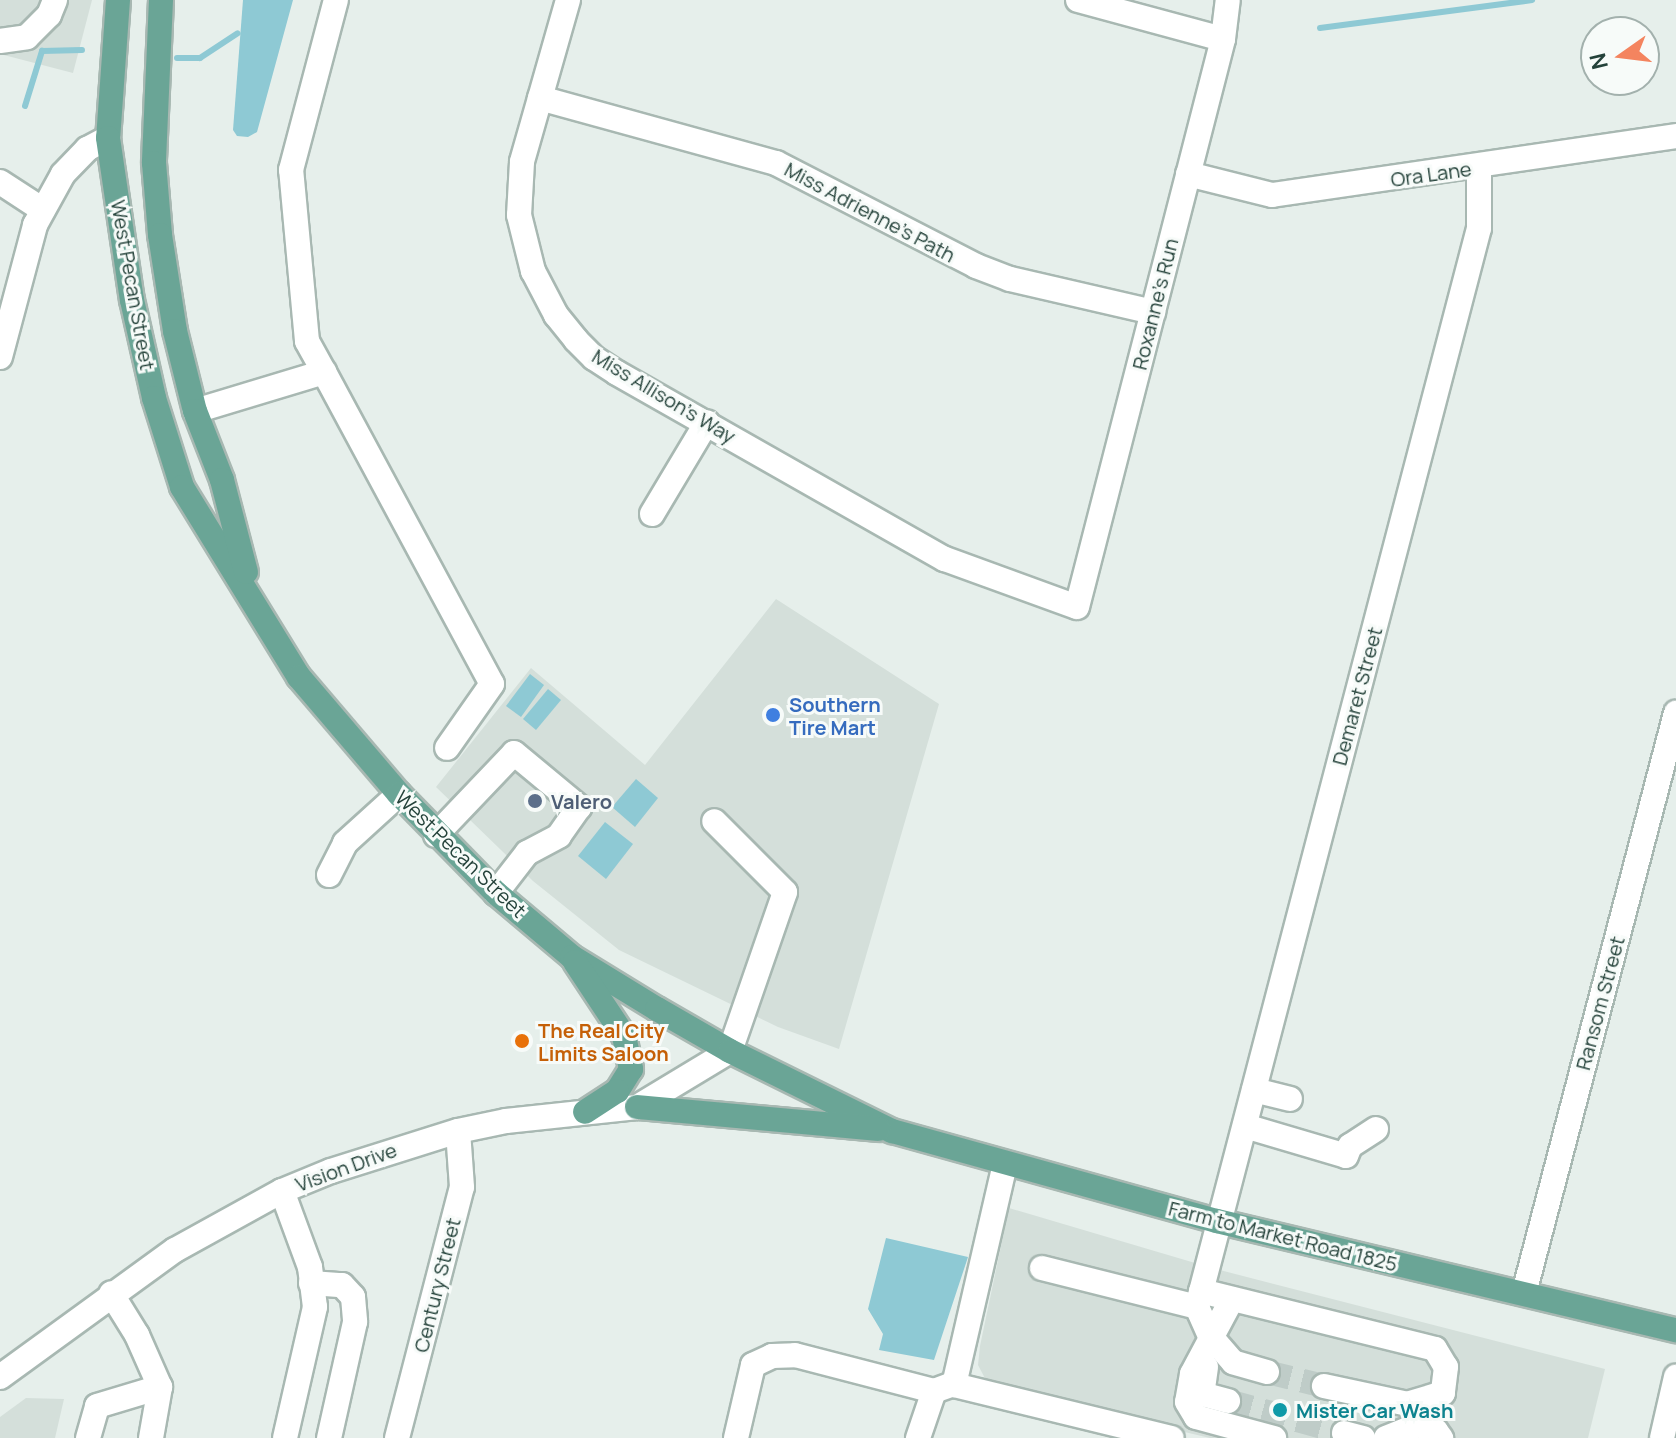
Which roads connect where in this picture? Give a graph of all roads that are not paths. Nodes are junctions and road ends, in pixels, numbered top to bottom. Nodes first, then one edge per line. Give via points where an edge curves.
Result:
1 (55, 0) edge
2 (118, 0) edge
3 (161, 0) edge
4 (336, 0) edge
5 (568, 0) edge
6 (1078, 0) edge
7 (1228, 0) edge
8 (1223, 39) junction
9 (0, 41) edge
10 (540, 98) junction
11 (1676, 136) edge
12 (108, 138) junction
13 (1479, 167) junction
14 (1188, 174) junction
15 (0, 182) edge
16 (43, 210) junction
17 (6, 312) edge
18 (1153, 312) junction
19 (0, 357) edge
20 (324, 372) junction
21 (195, 411) junction
22 (707, 422) junction
23 (652, 514) dead end
24 (252, 594) junction
25 (1077, 607) joint
26 (1676, 713) edge
27 (447, 748) dead end
28 (399, 794) junction
29 (714, 821) dead end
30 (436, 835) junction
31 (329, 875) dead end
32 (496, 893) junction
33 (572, 957) junction
34 (730, 1051) junction
35 (1254, 1090) junction
36 (1290, 1099) dead end
37 (637, 1107) junction
38 (585, 1112) junction
39 (1245, 1126) junction
40 (1376, 1129) dead end
41 (458, 1131) junction
42 (892, 1131) junction
43 (1005, 1164) junction
44 (282, 1191) junction
45 (1217, 1221) junction
46 (1042, 1268) dead end
47 (311, 1283) junction
48 (111, 1293) junction
49 (1524, 1293) junction
50 (1199, 1299) junction
51 (1232, 1299) junction
52 (1676, 1330) edge
53 (1210, 1336) junction
54 (1267, 1372) tunnel mouth
55 (0, 1377) edge
56 (1676, 1377) edge
57 (1324, 1386) tunnel mouth
58 (160, 1387) junction
59 (944, 1388) junction
60 (1443, 1393) junction
61 (1228, 1401) tunnel mouth
62 (1439, 1434) edge
63 (88, 1438) edge
64 (151, 1438) edge
65 (285, 1438) edge
66 (329, 1438) edge
67 (397, 1438) edge
68 (736, 1438) edge
69 (918, 1438) edge
70 (1172, 1438) edge
71 (1274, 1438) edge
72 (1386, 1438) edge
73 (1662, 1438) edge

1 - 9 street via 49,15 27,37
2 - 12 main road, West Pecan Street
3 - 21 main road, West Pecan Street via 155,177 175,331
4 - 20 street via 291,170 307,341
5 - 10 street, Miss Allison's Way
6 - 8 street
7 - 8 street, Roxanne's Run
8 - 14 street, Roxanne's Run
10 - 18 street, Miss Adrienne's Path via 776,163 976,266 1010,279
10 - 22 street, Miss Allison's Way via 519,177 519,215 527,254 545,295 594,358
11 - 13 street, Ora Lane
12 - 16 street via 87,149 63,174
12 - 24 main road, West Pecan Street via 132,300 154,398 182,487
13 - 14 street, Ora Lane via 1272,195
13 - 35 street, Demaret Street via 1479,228
14 - 18 street, Roxanne's Run
15 - 16 street
16 - 17 street
17 - 19 street
18 - 25 street, Roxanne's Run
20 - 21 street
20 - 27 street via 492,684
21 - 24 main road, West Pecan Street via 222,480
22 - 23 street
22 - 25 street, Miss Allison's Way via 945,559
24 - 28 main road, West Pecan Street via 299,677
26 - 49 street, Ransom Street
28 - 30 main road, West Pecan Street
28 - 31 street via 345,843
29 - 34 street via 785,892
30 - 32 main road, West Pecan Street
30 - 32 street via 514,753 579,807 559,836 527,853
32 - 33 main road, West Pecan Street
33 - 34 main road, West Pecan Street
33 - 38 main road via 624,1036 631,1069 617,1091
34 - 37 street, Vision Drive
34 - 42 main road, West Pecan Street
35 - 36 street
35 - 39 street, Demaret Street
37 - 38 street, Vision Drive
37 - 42 main road
38 - 41 street, Vision Drive
39 - 40 street via 1346,1156 1350,1146
39 - 45 street, Demaret Street
41 - 44 street, Vision Drive
41 - 67 street, Century Street via 462,1187
42 - 43 main road, Farm to Market Road 1825
43 - 45 main road, Farm to Market Road 1825
43 - 59 street
44 - 47 street
44 - 48 street, Vision Drive via 175,1250
45 - 49 main road, Farm to Market Road 1825
45 - 50 street, Demaret Street
46 - 50 street
47 - 65 street via 315,1307
47 - 66 street via 342,1285 353,1297 355,1322
48 - 55 street, Vision Drive
48 - 58 street
49 - 52 main road, Farm to Market Road 1825
50 - 51 street
50 - 53 street
51 - 53 street
51 - 60 street via 1435,1349 1446,1367
53 - 54 street via 1233,1362
53 - 61 street via 1202,1394
53 - 71 street via 1192,1374 1187,1402 1196,1417
56 - 73 street
57 - 60 street via 1408,1404
58 - 63 street via 97,1406
58 - 64 street
59 - 68 street via 795,1355 772,1356 753,1365
59 - 69 street
59 - 70 street
60 - 62 street
62 - 72 street via 1418,1425

